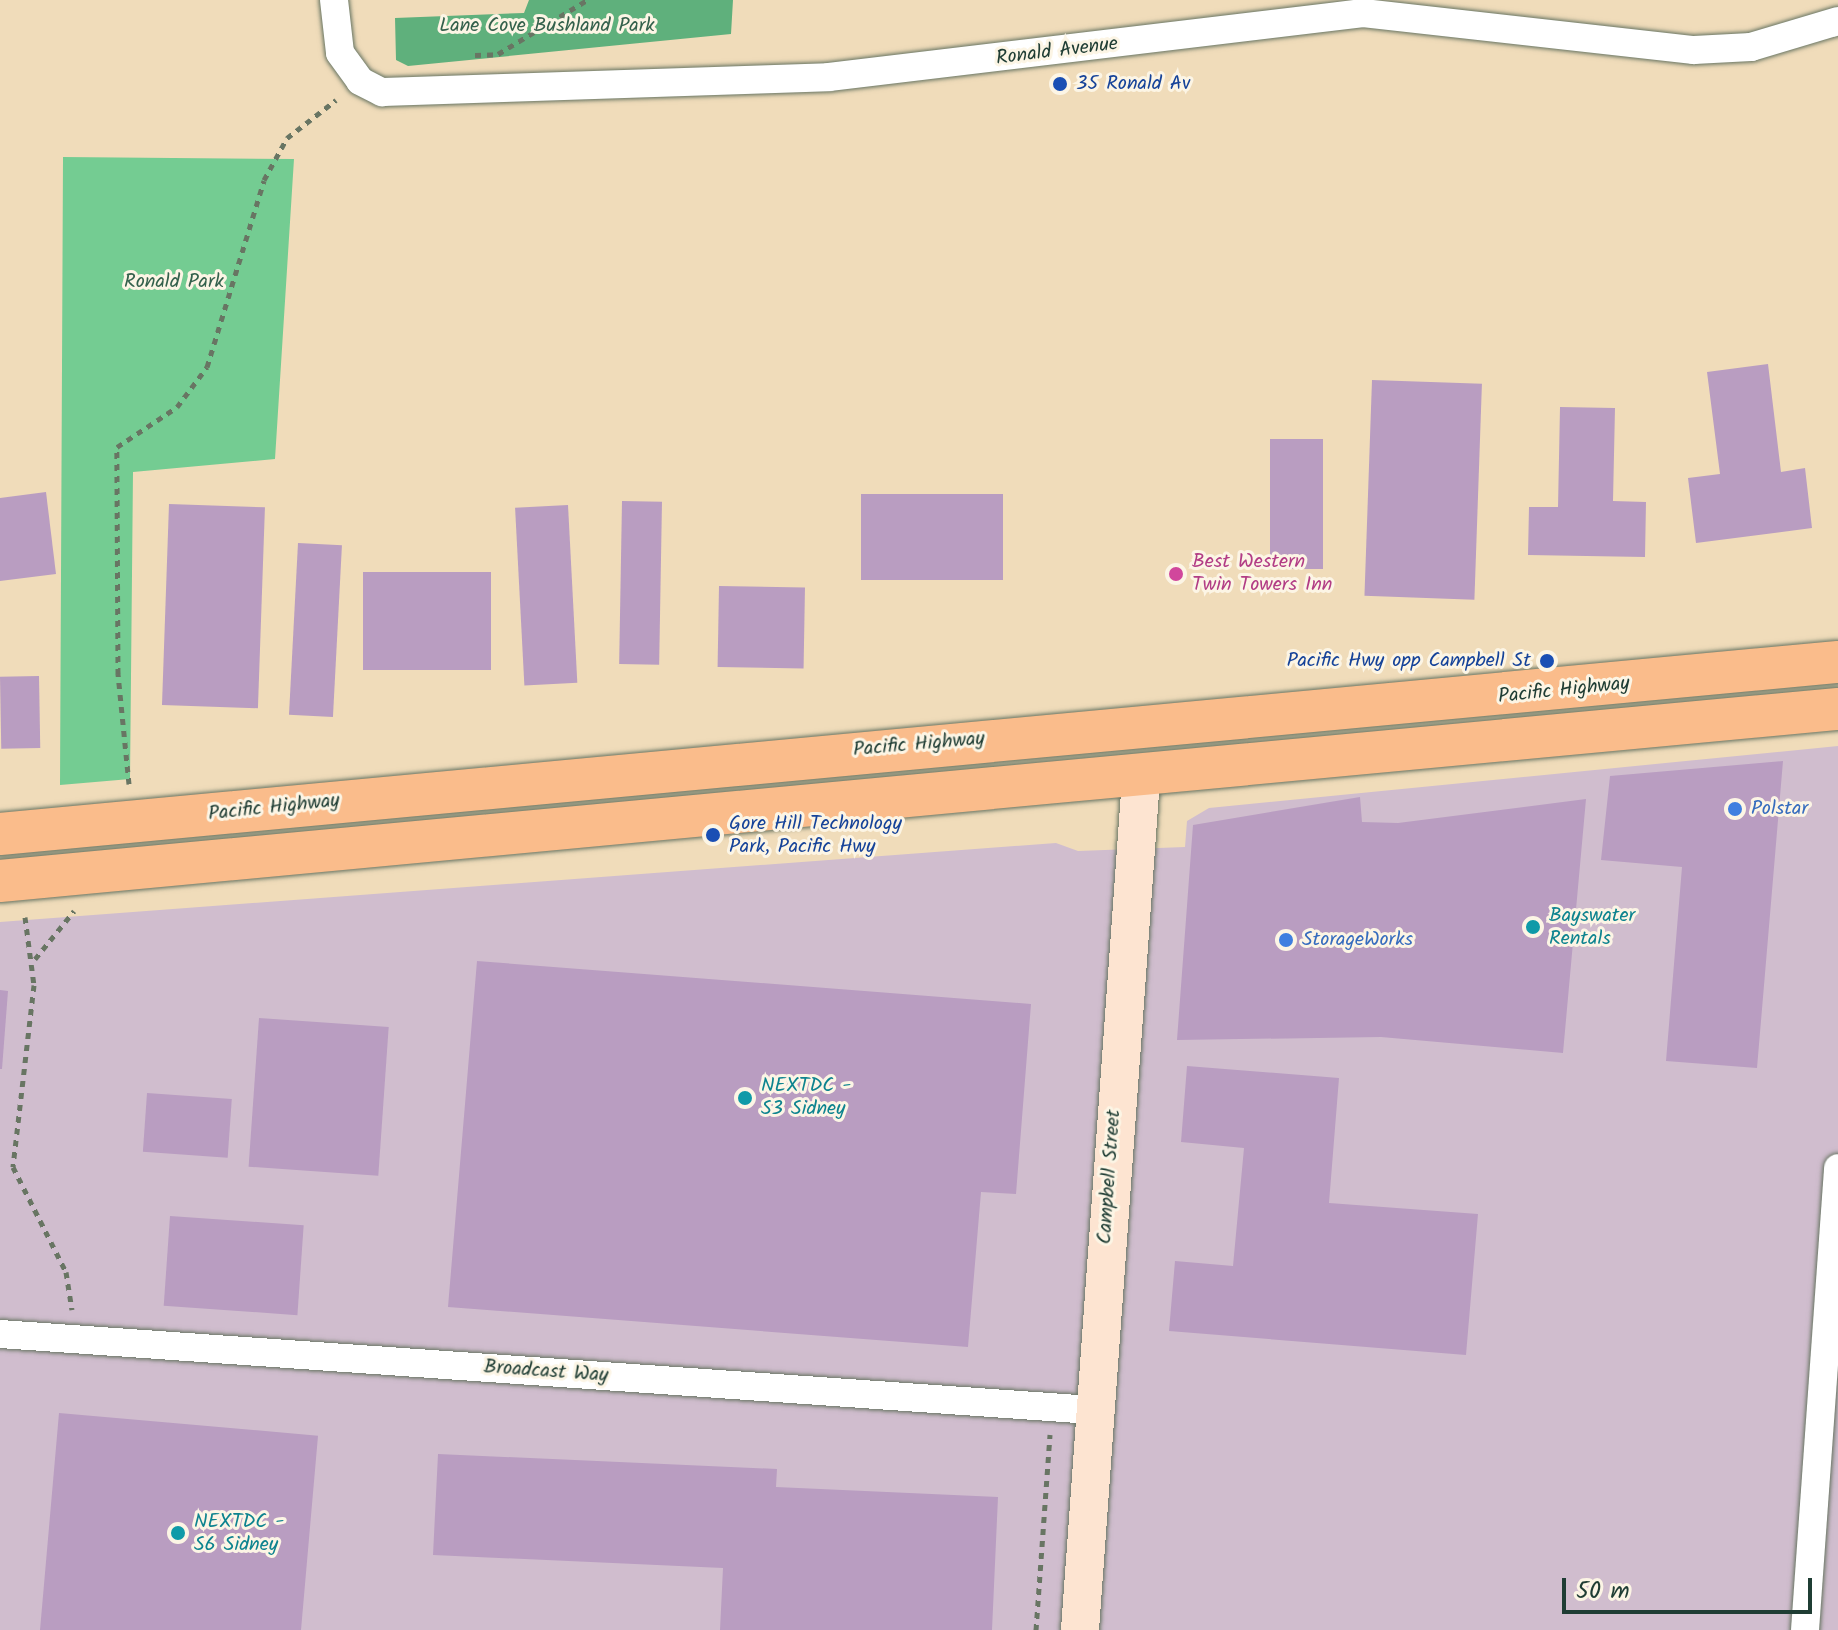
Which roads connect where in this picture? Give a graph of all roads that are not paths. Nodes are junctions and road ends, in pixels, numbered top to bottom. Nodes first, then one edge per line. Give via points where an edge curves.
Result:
1 (334, 0) edge
2 (1838, 21) edge
3 (1838, 662) edge
4 (1838, 709) edge
5 (1144, 725) junction
6 (1141, 778) junction
7 (0, 834) edge
8 (11, 894) edge
9 (1838, 1168) edge
10 (0, 1334) edge
11 (1092, 1410) junction
12 (1080, 1630) edge
13 (1805, 1630) edge

1 - 2 street, Ronald Avenue via 340,53 360,81 382,92 829,77 1363,13 1694,50 1751,47
3 - 5 main road, Pacific Highway
4 - 6 main road
5 - 6 main road, Campbell Street
5 - 7 main road, Pacific Highway
6 - 8 main road
6 - 11 street, Campbell Street
9 - 13 street
10 - 11 street, Broadcast Way
11 - 12 street, Campbell Street

